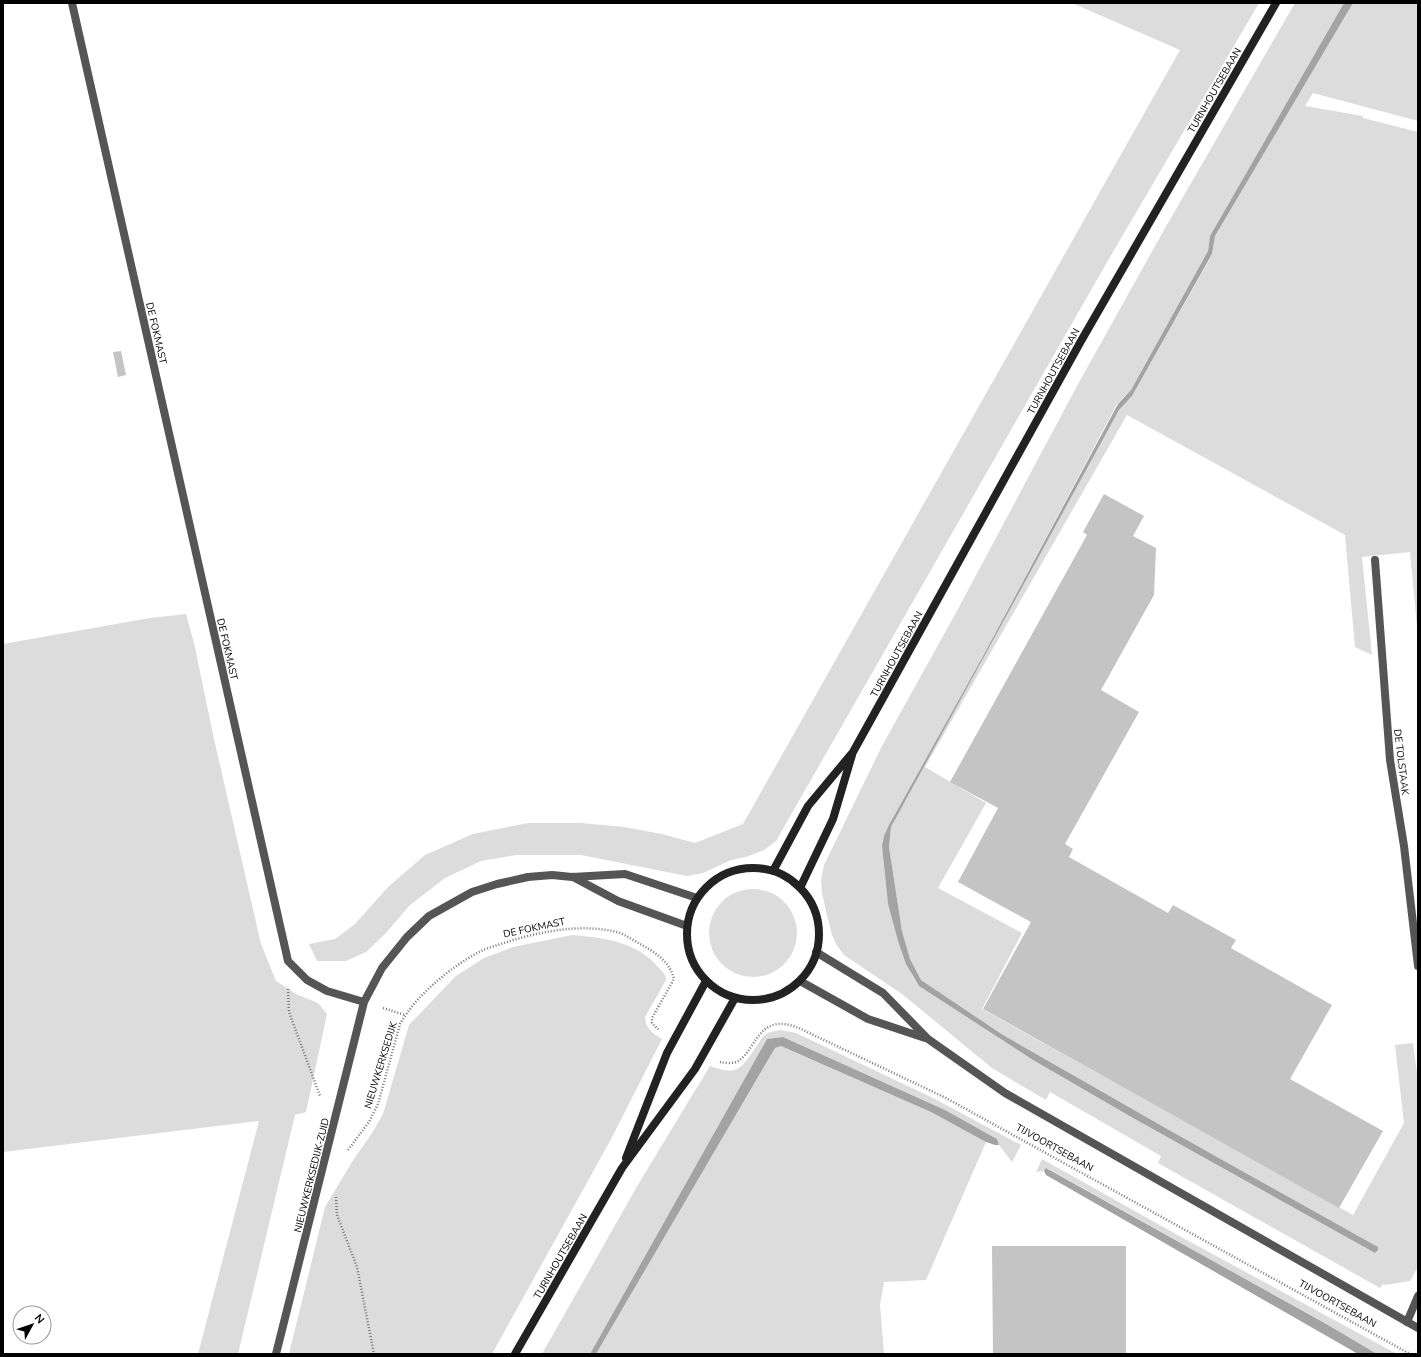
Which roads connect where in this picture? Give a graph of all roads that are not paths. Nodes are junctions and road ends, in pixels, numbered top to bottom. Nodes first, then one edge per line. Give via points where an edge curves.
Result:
1 (72, 3) edge
2 (1276, 3) edge
3 (1375, 560) dead end
4 (853, 752) junction
5 (773, 871) junction
6 (572, 877) junction
7 (800, 888) junction
8 (697, 898) junction
9 (687, 926) junction
10 (816, 952) junction
11 (1418, 966) edge
12 (706, 981) junction
13 (800, 981) junction
14 (735, 998) junction
15 (364, 1002) junction
16 (928, 1039) junction
17 (622, 1168) junction
18 (1418, 1296) edge
19 (1407, 1322) junction
20 (1418, 1328) edge
21 (276, 1354) edge
22 (515, 1354) edge

1 - 15 street, DE FOKMAST via 288,961 307,980 327,991
2 - 4 main road, TURNHOUTSEBAAN via 1081,342
3 - 11 street, DE TOLSTAAK via 1390,760 1404,846
4 - 5 main road, TURNHOUTSEBAAN via 808,806
4 - 7 main road, TURNHOUTSEBAAN via 833,819
5 - 7 main road
5 - 8 main road via 745,868 731,872 706,887
6 - 8 street via 625,874
6 - 9 street via 618,901
6 - 15 street via 528,877 497,884 472,892 429,916 407,937 382,968
7 - 10 main road via 809,898 815,911 818,932
8 - 9 main road
9 - 12 main road via 690,956
10 - 13 main road via 813,963
10 - 16 street, TIJVOORTSEBAAN via 883,993
12 - 14 main road via 719,991
12 - 17 main road, TURNHOUTSEBAAN via 667,1053
13 - 14 main road via 789,990 763,1000
13 - 16 street, TIJVOORTSEBAAN via 868,1019
14 - 17 main road, TURNHOUTSEBAAN via 695,1069
15 - 21 street, NIEUWKERKSEDIJK-ZUID
16 - 19 street, TIJVOORTSEBAAN via 1005,1093
17 - 22 main road, TURNHOUTSEBAAN
18 - 19 street
19 - 20 street, TIJVOORTSEBAAN

